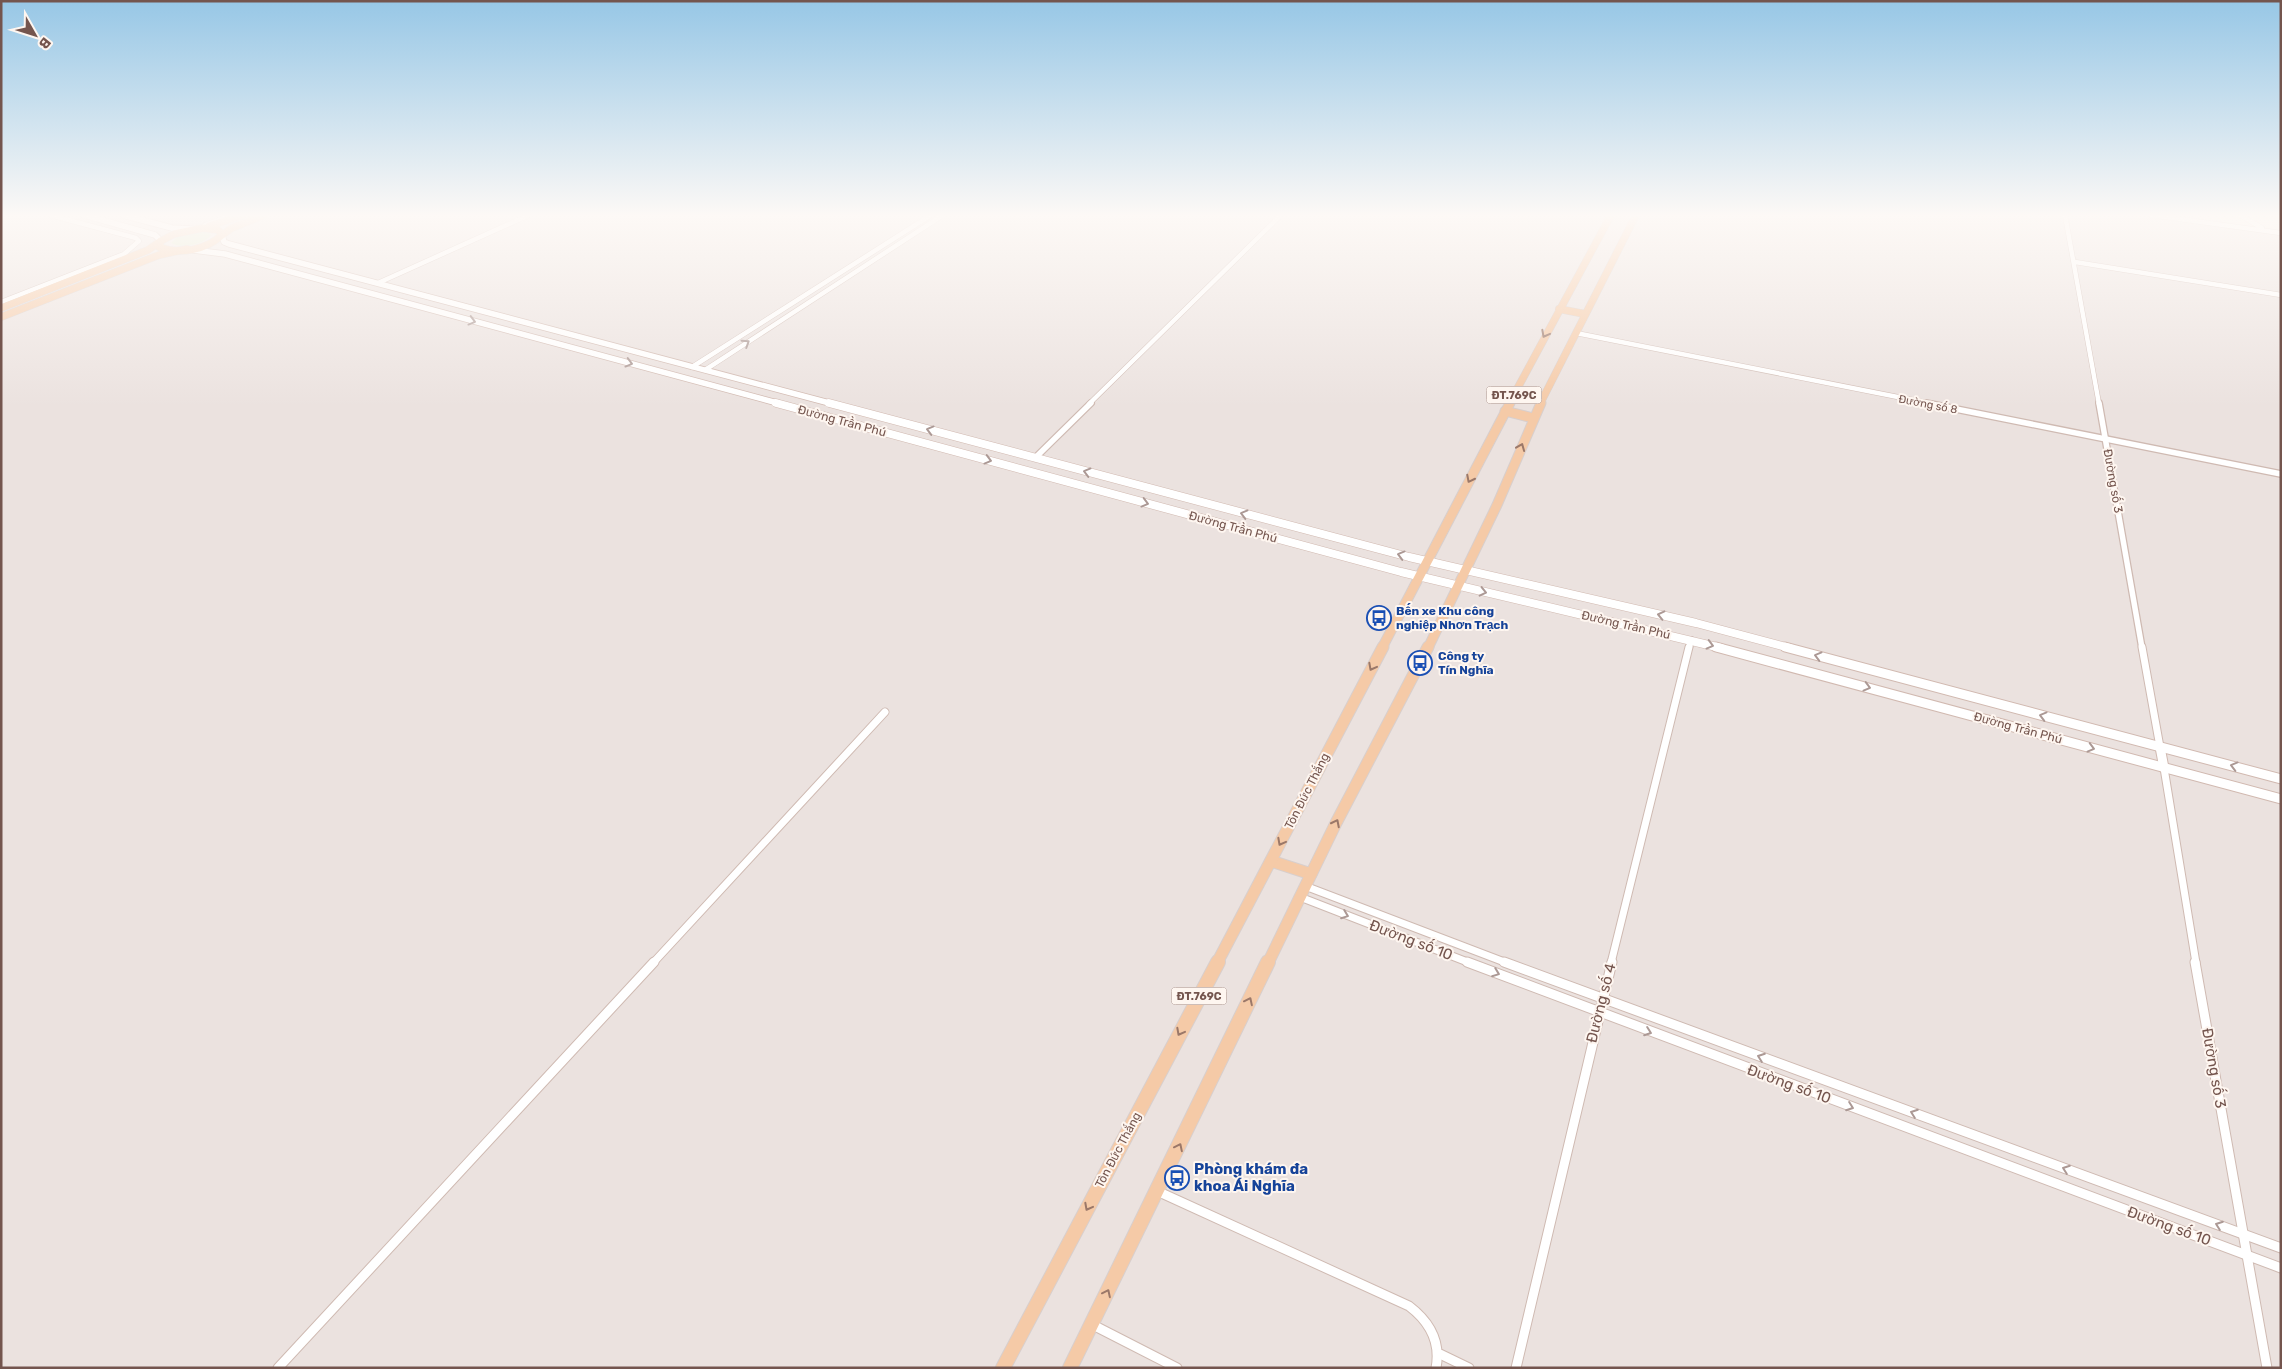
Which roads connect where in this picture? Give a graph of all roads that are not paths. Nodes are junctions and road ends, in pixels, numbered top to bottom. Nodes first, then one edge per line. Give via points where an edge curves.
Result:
1 (60, 279) edge
2 (75, 279) edge
3 (98, 279) edge
4 (317, 279) edge
5 (362, 279) edge
6 (387, 279) edge
7 (830, 279) edge
8 (844, 279) edge
9 (1217, 279) edge
10 (1576, 279) edge
11 (1602, 279) edge
12 (2078, 279) edge
13 (2180, 279) edge
14 (378, 283) junction
15 (824, 283) junction
16 (834, 285) junction
17 (422, 295) junction
18 (2281, 295) edge
19 (1, 302) edge
20 (406, 303) junction
21 (1, 308) edge
22 (1559, 309) junction
23 (1584, 314) junction
24 (1, 317) edge
25 (1576, 334) junction
26 (692, 367) junction
27 (705, 370) junction
28 (678, 377) junction
29 (692, 380) junction
30 (1505, 411) junction
31 (1533, 418) junction
32 (2105, 439) junction
33 (1035, 458) junction
34 (1023, 470) junction
35 (2281, 474) edge
36 (1106, 477) junction
37 (1095, 489) junction
38 (1427, 562) junction
39 (1465, 571) junction
40 (1419, 576) junction
41 (1458, 586) junction
42 (1696, 623) junction
43 (1691, 640) junction
44 (885, 712) dead end
45 (2160, 747) junction
46 (2164, 768) junction
47 (2281, 779) edge
48 (2281, 799) edge
49 (1271, 861) junction
50 (1305, 886) junction
51 (1602, 998) junction
52 (1599, 1013) junction
53 (1157, 1191) junction
54 (2243, 1234) junction
55 (2281, 1248) edge
56 (2247, 1255) junction
57 (2281, 1268) edge
58 (1091, 1324) junction
59 (1440, 1354) junction
60 (278, 1368) edge
61 (1002, 1368) edge
62 (1070, 1368) edge
63 (1177, 1368) edge
64 (1436, 1368) edge
65 (1469, 1368) edge
66 (1516, 1368) edge
67 (2267, 1368) edge

1 - 19 street
2 - 21 main road
3 - 24 main road
4 - 20 main road, Đường Trần Phú
5 - 14 main road, Đường Trần Phú
6 - 14 street
7 - 15 street
8 - 16 street
9 - 33 street
10 - 22 main road, Tôn Đức Thắng / ĐT.769C
11 - 23 main road, ĐT.769C
12 - 32 street, Đường số 3
13 - 18 street
14 - 17 main road, Đường Trần Phú
15 - 16 street
15 - 26 street
27 -> 16 street
17 - 20 main road
17 - 26 main road, Đường Trần Phú
20 -> 28 main road, Đường Trần Phú
22 - 23 main road
22 -> 30 main road, Tôn Đức Thắng / ĐT.769C
23 - 25 main road, ĐT.769C
25 - 31 main road, ĐT.769C
25 - 32 street, Đường số 8
26 - 27 main road, Đường Trần Phú
26 - 28 main road
27 - 29 main road
33 -> 27 main road, Đường Trần Phú
28 - 29 main road, Đường Trần Phú
29 -> 34 main road, Đường Trần Phú
30 - 31 main road
30 -> 38 main road, Tôn Đức Thắng / ĐT.769C
39 -> 31 main road, ĐT.769C via 1498,505
32 - 35 street, Đường số 8
32 - 45 street, Đường số 3
33 - 34 main road
36 -> 33 main road, Đường Trần Phú
34 - 37 main road, Đường Trần Phú
36 - 37 main road
38 -> 36 main road, Đường Trần Phú
37 -> 40 main road, Đường Trần Phú
38 - 39 main road, Đường Trần Phú
38 - 40 main road, Tôn Đức Thắng / ĐT.769C
39 - 41 main road, ĐT.769C
42 -> 39 main road, Đường Trần Phú
40 - 41 main road, Đường Trần Phú
40 -> 49 main road, Tôn Đức Thắng / ĐT.769C
41 -> 43 main road, Đường Trần Phú
50 -> 41 main road, ĐT.769C
42 - 43 main road
45 -> 42 main road, Đường Trần Phú
43 -> 46 main road, Đường Trần Phú
43 - 51 street, Đường số 4
44 - 60 street
45 - 46 main road
47 -> 45 main road, Đường Trần Phú
46 - 48 main road, Đường Trần Phú
46 - 54 street, Đường số 3
49 - 50 main road
49 -> 61 main road, Tôn Đức Thắng / ĐT.769C
50 - 51 street, Đường số 10
50 -> 52 street, Đường số 10
53 -> 50 main road, ĐT.769C
51 - 52 street, Đường số 4
54 -> 51 street, Đường số 10
52 -> 56 street, Đường số 10
52 - 66 street, Đường số 4
58 -> 53 main road, ĐT.769C
53 - 59 street via 1410,1306 1427,1323
54 - 55 street, Đường số 10
54 - 56 street, Đường số 3
56 - 57 street, Đường số 10
56 - 67 street, Đường số 3
58 - 62 main road, ĐT.769C
58 - 63 street
59 - 64 street
59 - 65 street

